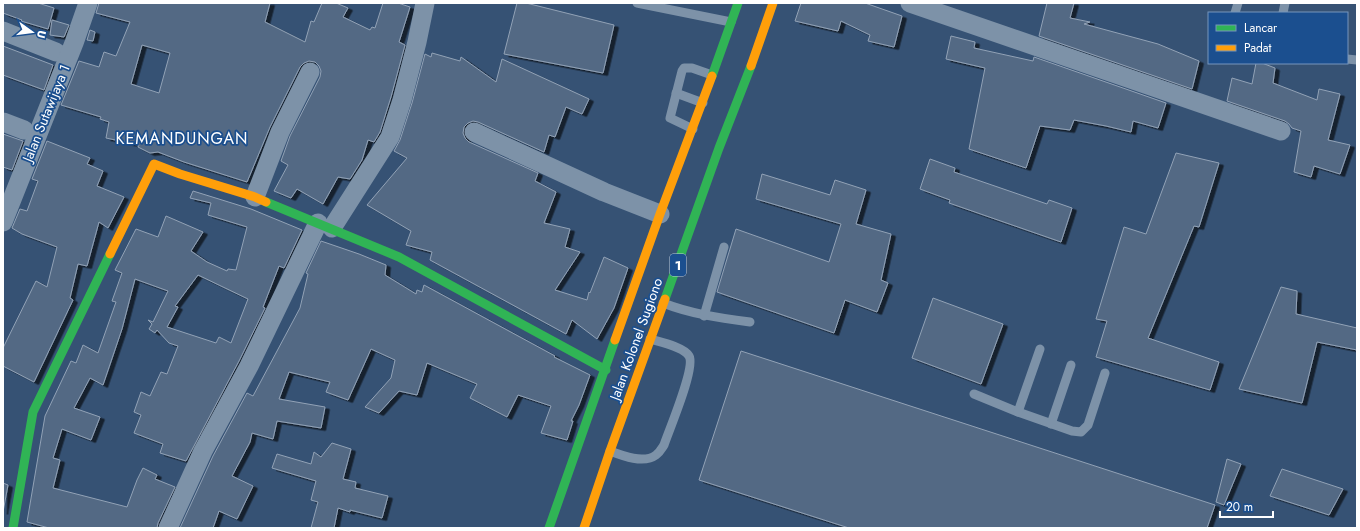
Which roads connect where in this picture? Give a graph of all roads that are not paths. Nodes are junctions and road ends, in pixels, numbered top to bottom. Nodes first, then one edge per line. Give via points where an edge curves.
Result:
1 (88, 3) edge
2 (425, 3) edge
3 (636, 3) edge
4 (738, 3) edge
5 (773, 3) edge
6 (910, 3) edge
7 (731, 22) junction
8 (3, 31) edge
9 (56, 52) dead end
10 (310, 72) dead end
11 (712, 75) junction
12 (676, 93) junction
13 (703, 104) junction
14 (3, 122) edge
15 (693, 129) junction
16 (24, 130) dead end
17 (1281, 131) dead end
18 (474, 132) dead end
19 (256, 197) junction
20 (660, 214) junction
21 (4, 217) edge
22 (325, 226) junction
23 (724, 247) dead end
24 (660, 302) junction
25 (704, 316) junction
26 (750, 322) dead end
27 (650, 339) junction
28 (1040, 349) dead end
29 (1071, 365) dead end
30 (606, 370) junction
31 (1105, 373) dead end
32 (974, 394) dead end
33 (1018, 412) junction
34 (1051, 424) junction
35 (610, 451) junction
36 (13, 528) edge
37 (168, 528) edge
38 (549, 528) edge
39 (584, 528) edge

1 - 21 street, Jalan Sutawijaya 1
2 - 22 street via 402,100 390,137
3 - 7 lane
4 - 7 main road, Jalan Kolonel Sugiono
5 - 24 main road, Jalan Kolonel Sugiono / 1 via 687,240
6 - 17 street
7 - 11 main road, Jalan Kolonel Sugiono
8 - 9 street
10 - 19 street via 280,132
11 - 12 lane via 684,68
11 - 13 main road, Jalan Kolonel Sugiono
12 - 13 lane
12 - 15 lane via 670,118
13 - 15 main road, Jalan Kolonel Sugiono
14 - 16 street
15 - 20 main road, Jalan Kolonel Sugiono
18 - 20 street via 604,192
19 - 22 main road
19 - 36 main road via 154,164 33,412
20 - 30 main road, Jalan Kolonel Sugiono via 635,294
22 - 30 main road via 399,258
22 - 37 street via 203,451
23 - 25 lane
24 - 25 lane
24 - 27 main road, Jalan Kolonel Sugiono / 1
25 - 26 lane
27 - 35 main road, Jalan Kolonel Sugiono / 1
27 - 35 lane via 684,351 690,357 689,377 664,445 658,454 649,459 630,458
28 - 33 lane
29 - 34 lane
30 - 38 main road, Jalan Kolonel Sugiono
31 - 34 lane via 1088,425 1081,432
32 - 33 lane
33 - 34 lane
35 - 39 main road, Jalan Kolonel Sugiono / 1

